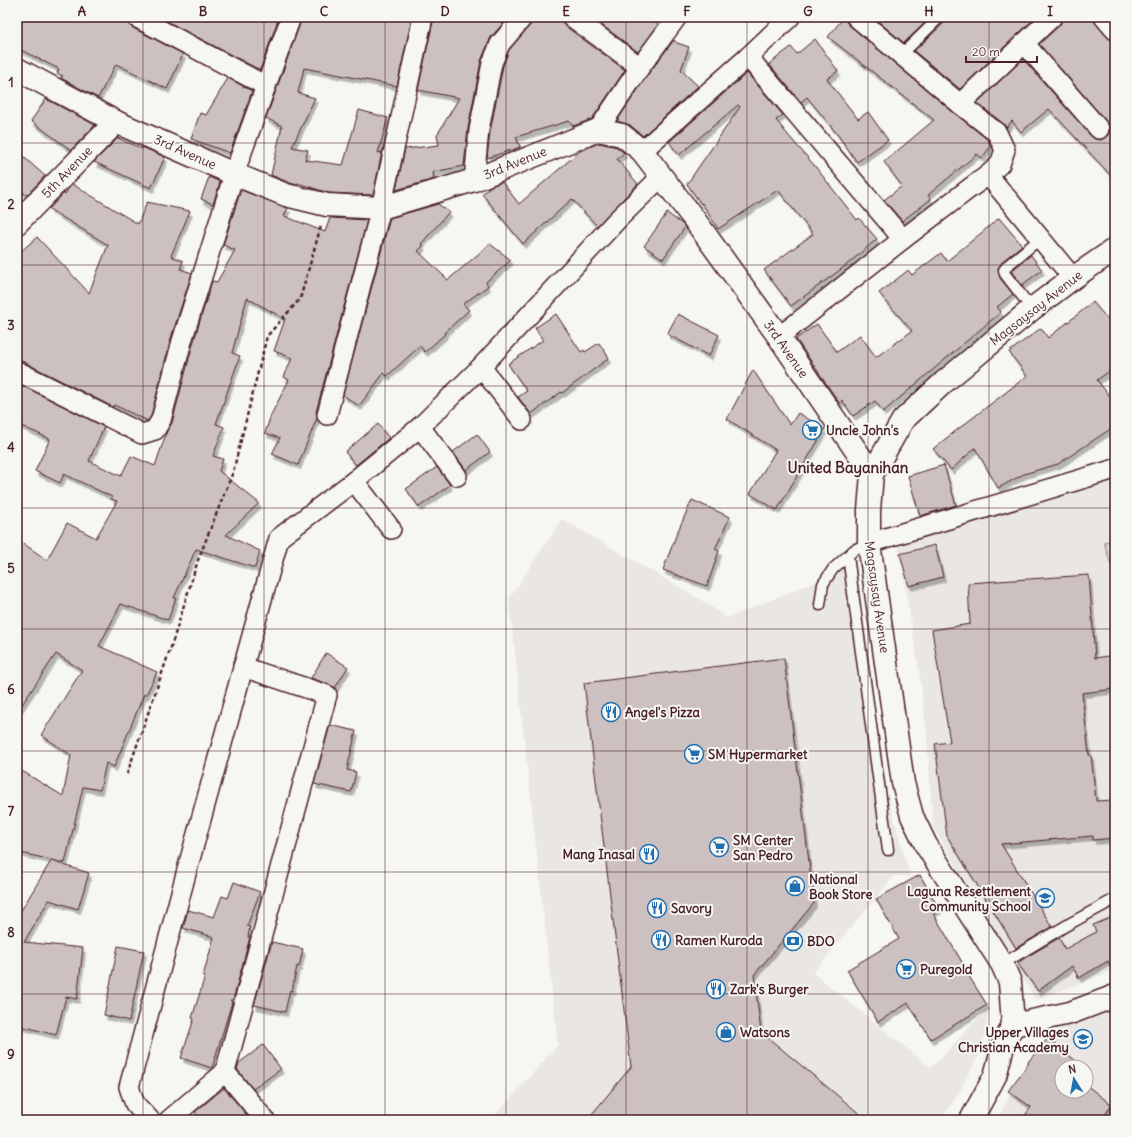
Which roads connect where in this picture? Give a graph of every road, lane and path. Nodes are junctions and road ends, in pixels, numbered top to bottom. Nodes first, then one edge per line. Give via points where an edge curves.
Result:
1 (136, 17) edge
2 (291, 17) edge
3 (423, 17) edge
4 (523, 17) edge
5 (572, 17) edge
6 (677, 17) edge
7 (790, 17) edge
8 (856, 17) edge
9 (940, 17) edge
10 (1052, 17) edge
11 (1104, 17) edge
12 (1115, 30) edge
13 (1024, 43) junction
14 (901, 55) junction
15 (748, 57) junction
16 (640, 67) junction
17 (17, 69) edge
18 (266, 86) junction
19 (960, 104) junction
20 (116, 122) junction
21 (1099, 129) dead end
22 (598, 130) junction
23 (642, 151) junction
24 (234, 174) junction
25 (988, 175) junction
26 (661, 177) junction
27 (474, 180) junction
28 (381, 208) junction
29 (17, 223) edge
30 (1041, 238) junction
31 (903, 239) junction
32 (315, 244) dead end
33 (1115, 249) edge
34 (1073, 278) junction
35 (1032, 310) junction
36 (778, 337) junction
37 (481, 367) junction
38 (17, 371) edge
39 (327, 415) dead end
40 (522, 420) dead end
41 (420, 426) junction
42 (1115, 469) edge
43 (872, 474) junction
44 (457, 476) dead end
45 (354, 481) junction
46 (391, 529) dead end
47 (869, 543) junction
48 (848, 556) junction
49 (820, 605) dead end
50 (243, 667) junction
51 (127, 774) dead end
52 (888, 850) dead end
53 (1115, 900) edge
54 (1002, 964) junction
55 (1115, 996) edge
56 (1013, 1025) junction
57 (225, 1072) junction
58 (150, 1120) edge
59 (169, 1120) edge
60 (265, 1120) edge
61 (971, 1120) edge

1 - 18 street
2 - 18 street
3 - 28 street
4 - 27 street via 500,44 492,63 479,130
5 - 16 street
6 - 16 street
7 - 15 street
8 - 14 street
9 - 14 lane
10 - 13 street
11 - 12 street
13 - 19 street
13 - 21 street
14 - 19 street
15 - 23 street
15 - 31 street
16 - 22 street
17 - 20 street, 3rd Avenue
18 - 24 street
19 - 25 street via 998,133 1005,150 1000,164
20 - 24 street, 3rd Avenue
20 - 29 street, 5th Avenue
22 - 23 street, 3rd Avenue via 622,135
22 - 27 street, 3rd Avenue
23 - 26 street, 3rd Avenue
24 - 28 street, 3rd Avenue via 286,195 327,205
24 - 38 street via 182,341 161,420 155,430 142,434
25 - 30 street
25 - 31 street
26 - 36 street, 3rd Avenue
26 - 37 street via 617,220
27 - 28 street, 3rd Avenue
28 - 39 street
30 - 34 street
30 - 35 lane via 1004,270
31 - 36 street
32 - 51 path via 300,299 267,336 233,472 198,560
33 - 34 street, Magsaysay Avenue
34 - 35 street, Magsaysay Avenue
35 - 43 street, Magsaysay Avenue via 944,382 903,420
36 - 43 street, 3rd Avenue
37 - 40 street
37 - 41 street
41 - 44 street
41 - 45 street
42 - 47 street
43 - 47 street, Magsaysay Avenue
45 - 46 street
45 - 50 street via 279,538
47 - 48 lane
47 - 54 street, Magsaysay Avenue via 903,783 912,816 926,845
48 - 49 lane via 833,569 823,584
48 - 52 lane
50 - 57 street via 327,694
50 - 58 street via 129,1087 135,1104
53 - 54 lane
54 - 56 street, Magsaysay Avenue via 1010,982
55 - 56 street via 1070,1013
56 - 61 street via 1004,1043 995,1076
57 - 59 street
57 - 60 street

